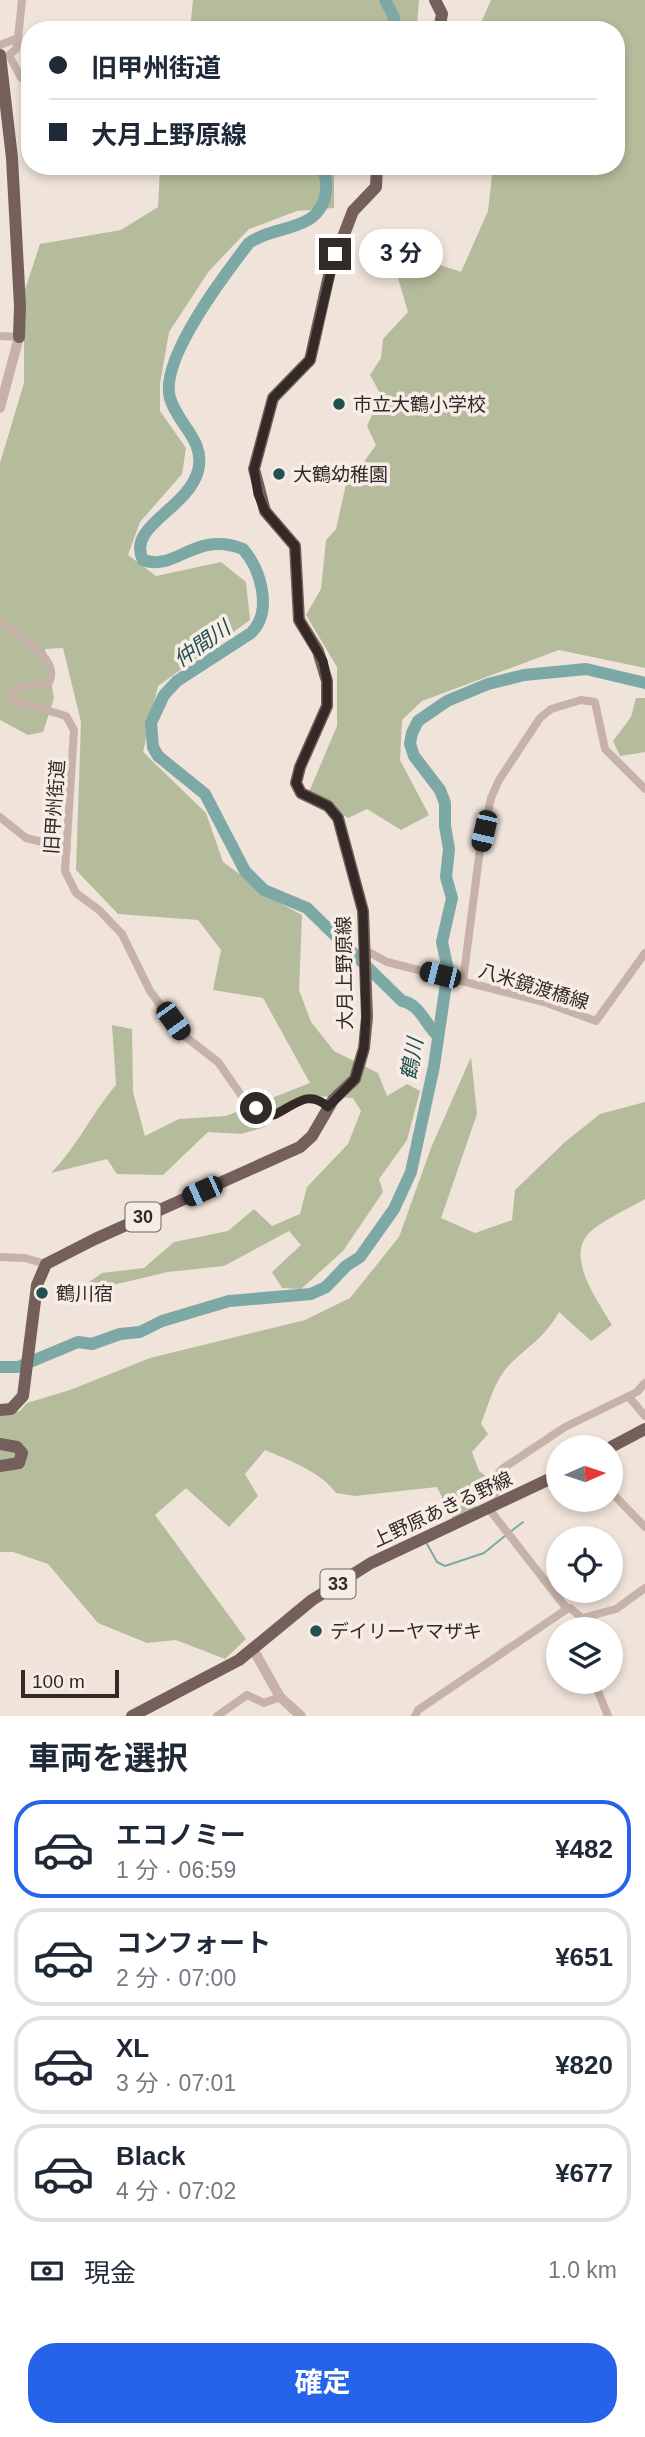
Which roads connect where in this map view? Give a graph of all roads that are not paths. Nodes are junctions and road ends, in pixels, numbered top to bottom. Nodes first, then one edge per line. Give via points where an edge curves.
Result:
1 (22, 0) edge
2 (435, 0) edge
3 (441, 21) edge
4 (18, 38) junction
5 (0, 45) edge
6 (0, 55) edge
7 (21, 78) dead end
8 (377, 175) edge
9 (8, 337) edge
10 (0, 408) edge
11 (0, 622) edge
12 (645, 789) edge
13 (0, 817) edge
14 (66, 848) junction
15 (365, 952) junction
16 (645, 953) edge
17 (463, 981) junction
18 (328, 1107) junction
19 (0, 1257) edge
20 (46, 1264) junction
21 (645, 1383) edge
22 (629, 1397) junction
23 (0, 1410) edge
24 (645, 1416) edge
25 (645, 1429) edge
26 (623, 1441) edge
27 (0, 1444) edge
28 (0, 1466) edge
29 (546, 1481) edge
30 (623, 1504) edge
31 (491, 1508) junction
32 (645, 1527) edge
33 (645, 1588) edge
34 (567, 1609) junction
35 (581, 1617) edge
36 (586, 1617) edge
37 (253, 1649) junction
38 (599, 1694) edge
39 (280, 1697) junction
40 (132, 1716) edge
41 (217, 1716) edge
42 (301, 1716) edge
43 (415, 1716) edge
44 (608, 1716) edge

1 - 4 street
2 - 3 main road
4 - 5 street
4 - 7 street via 9,55
6 - 9 main road via 12,158 20,306
8 - 15 main road, 大月上野原線 / 30 via 376,187 356,206 335,254 310,360 273,398 254,469 265,511 295,546 299,620 323,661 327,681 327,706 296,783 301,793 328,806 338,818 363,911
9 - 10 street
11 - 14 street, 旧甲州街道 via 47,660 52,671 48,684 21,686 12,690 11,696 66,716 75,730
12 - 17 street via 605,749 595,702 581,700 551,709 540,718 491,798
13 - 14 street via 26,838
14 - 18 street, 旧甲州街道 via 65,871 72,889 122,933 150,990 182,1034 225,1069 246,1102 274,1115 310,1097
15 - 17 street
15 - 18 main road, 大月上野原線 / 30 via 366,1025 358,1073
16 - 17 street, 八米鏡渡橋線 via 596,1021
18 - 20 main road, 大月上野原線 / 30 via 312,1136 293,1151
19 - 20 street
20 - 23 main road via 37,1285 23,1396 11,1409
21 - 22 street
22 - 24 street
22 - 31 street via 565,1427 502,1469
25 - 26 main road
27 - 28 main road via 17,1447 22,1453 19,1463
29 - 31 main road, 上野原あきる野線 / 33
30 - 32 street
31 - 34 street
31 - 37 main road, 上野原あきる野線 / 33 via 371,1563 313,1600
33 - 36 street via 616,1609
34 - 35 street
34 - 43 street
37 - 39 street
37 - 40 main road, 上野原あきる野線 / 33
38 - 44 street
39 - 41 street via 264,1703 247,1695
39 - 42 street

